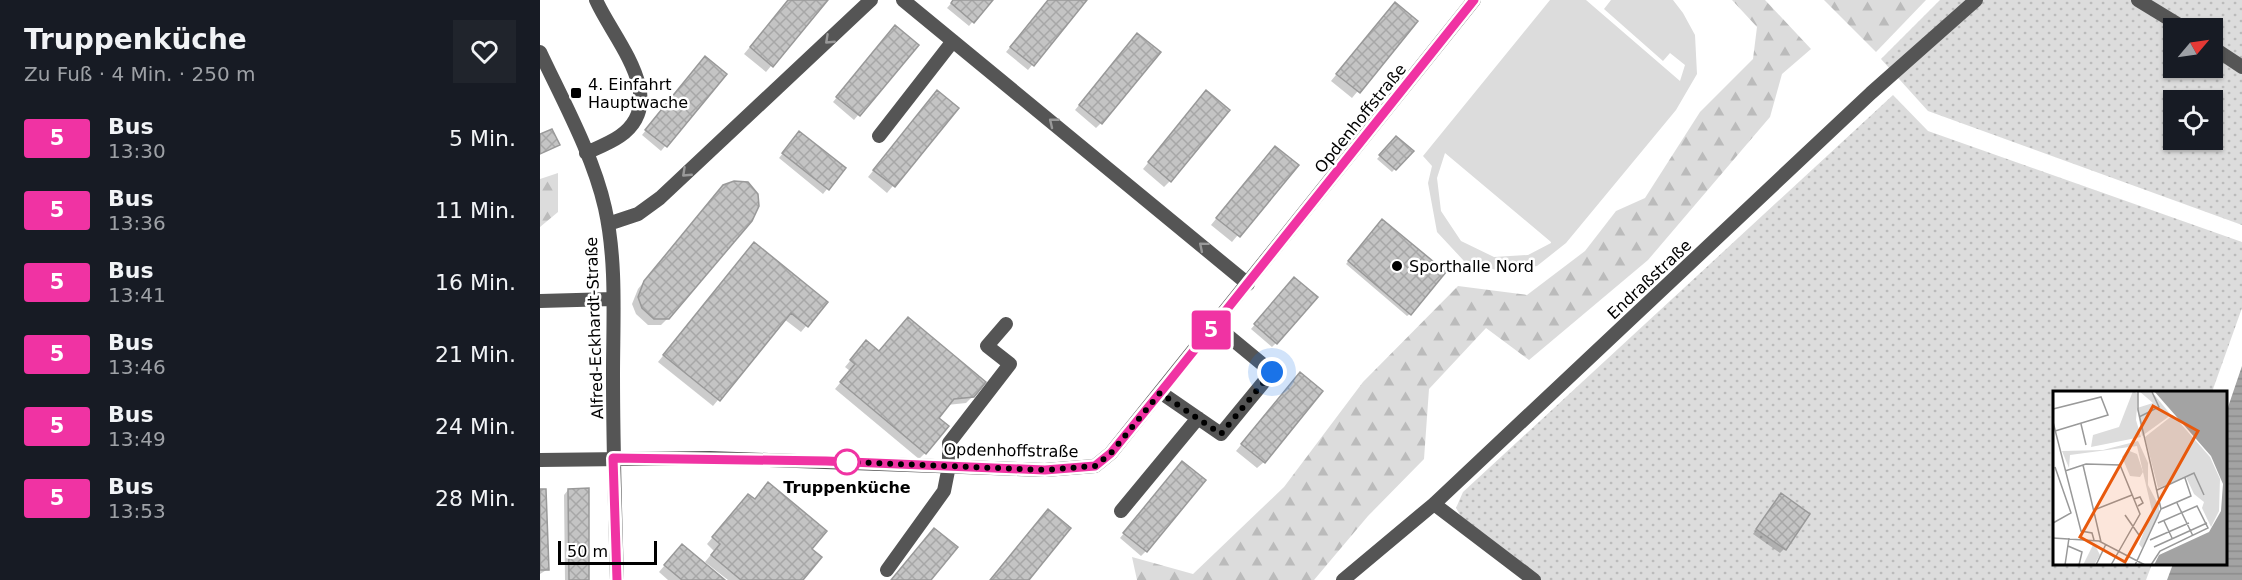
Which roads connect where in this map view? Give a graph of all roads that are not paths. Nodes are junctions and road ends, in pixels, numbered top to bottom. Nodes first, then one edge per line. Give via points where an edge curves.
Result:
1 (596, 0) edge
2 (871, 0) edge
3 (903, 0) edge
4 (1474, 0) edge
5 (1976, 0) edge
6 (2138, 0) edge
7 (2168, 18) edge
8 (953, 41) junction
9 (540, 52) edge
10 (2223, 54) edge
11 (2242, 67) edge
12 (879, 136) dead end
13 (586, 153) junction
14 (608, 225) junction
15 (1248, 284) junction
16 (613, 299) junction
17 (540, 301) edge
18 (1006, 324) dead end
19 (1215, 325) junction
20 (1160, 393) junction
21 (1198, 418) junction
22 (613, 458) junction
23 (540, 460) edge
24 (949, 466) junction
25 (1434, 504) junction
26 (1121, 511) dead end
27 (887, 570) dead end
28 (617, 580) edge
29 (1343, 580) edge
30 (1534, 580) edge

1 - 13 street via 635,73 642,96 629,128
2 -> 14 street via 660,198 638,214
3 - 8 street
4 - 15 street, Opdenhoffstraße
5 - 25 street, Endraßstraße via 1871,93
6 - 7 street
8 - 12 street
15 -> 8 street
9 - 13 street, Alfred-Eckhardt-Straße
10 - 11 street
13 - 14 street, Alfred-Eckhardt-Straße
14 - 16 street, Alfred-Eckhardt-Straße
15 - 19 street, Opdenhoffstraße
16 - 17 street
16 - 22 street, Alfred-Eckhardt-Straße
18 - 24 street via 987,346 1010,364 949,443
19 - 20 street, Opdenhoffstraße
19 - 21 street via 1272,372 1221,434
20 - 21 street
20 - 24 street, Opdenhoffstraße via 1111,453 1095,466 1045,470
21 - 26 street
22 - 23 street, Opdenhoffstraße
22 - 24 street, Opdenhoffstraße
22 - 28 street, Alfred-Eckhardt-Straße
24 - 27 street via 944,492
25 - 29 street, Endraßstraße
25 - 30 street

